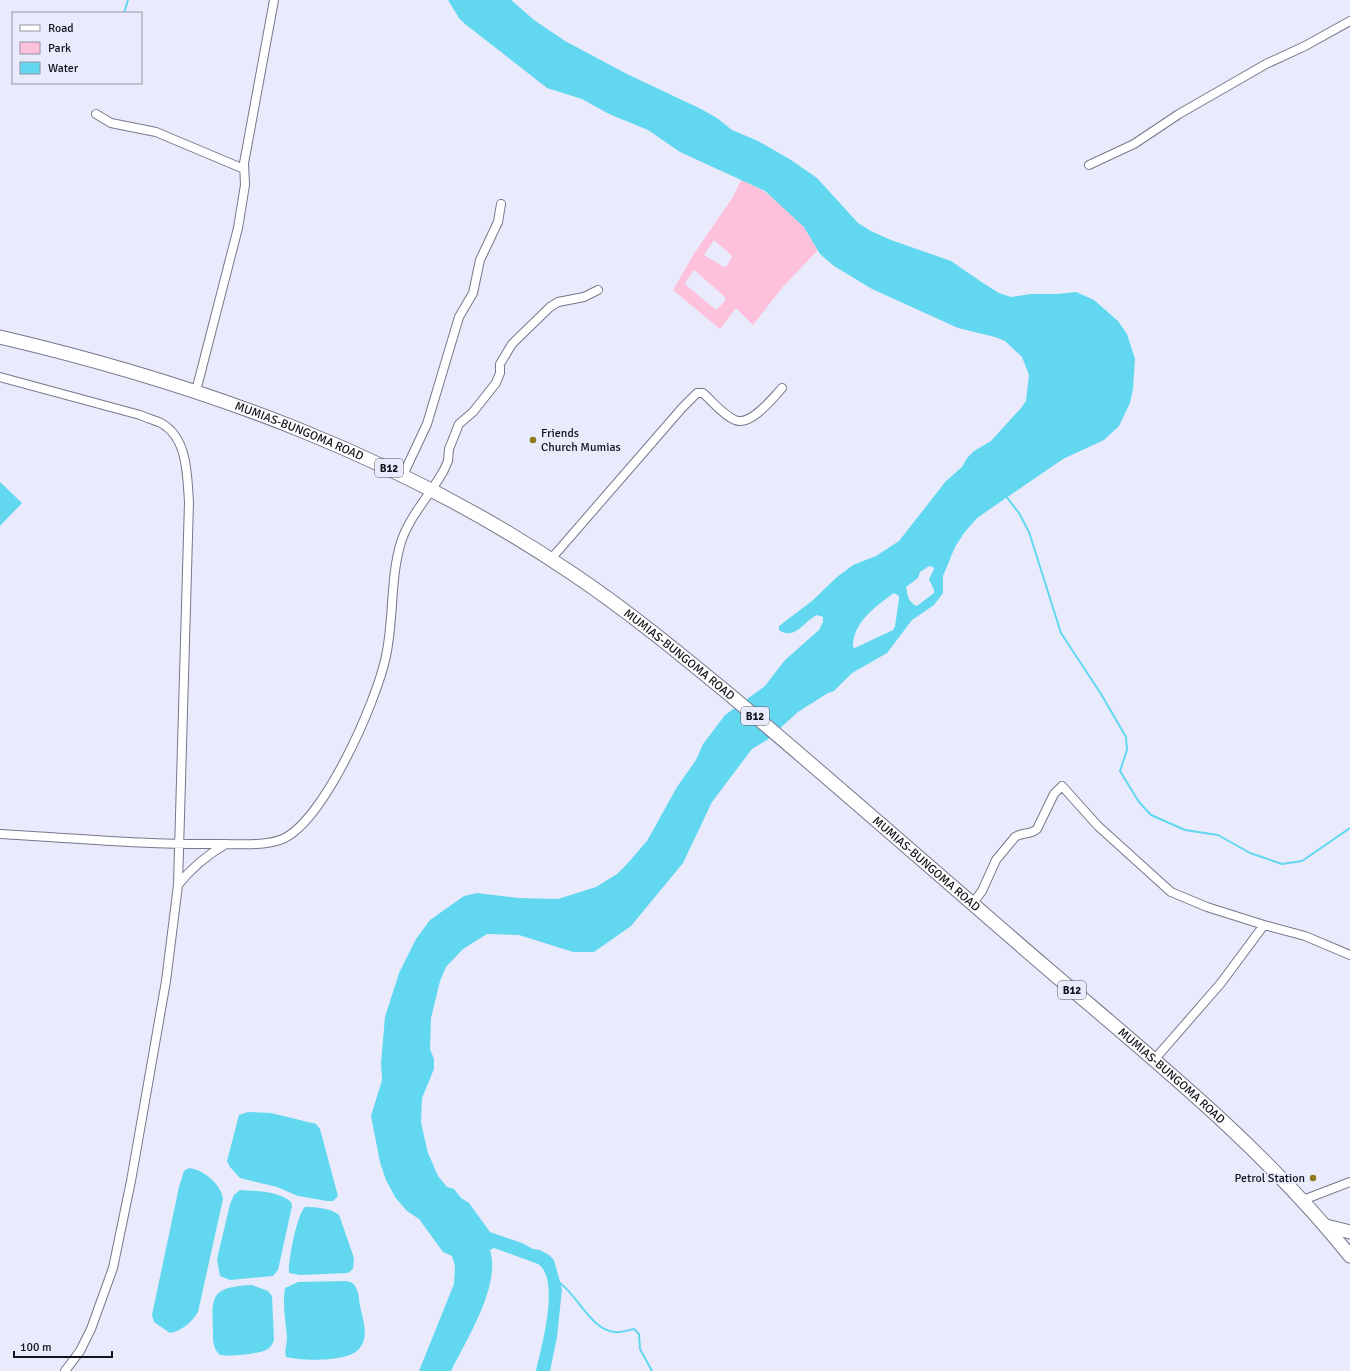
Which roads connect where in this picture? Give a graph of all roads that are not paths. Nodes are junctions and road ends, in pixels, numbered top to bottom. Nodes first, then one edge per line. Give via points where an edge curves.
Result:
1 (274, 0) edge
2 (1350, 21) edge
3 (96, 114) dead end
4 (1089, 165) dead end
5 (244, 168) junction
6 (501, 204) dead end
7 (598, 290) dead end
8 (0, 337) edge
9 (0, 377) edge
10 (782, 388) dead end
11 (196, 391) junction
12 (403, 475) junction
13 (432, 490) junction
14 (550, 559) junction
15 (0, 834) edge
16 (227, 844) junction
17 (179, 845) junction
18 (178, 885) junction
19 (972, 904) junction
20 (1264, 925) junction
21 (1350, 955) edge
22 (1154, 1060) junction
23 (1350, 1182) edge
24 (1303, 1200) junction
25 (1326, 1226) junction
26 (1350, 1232) edge
27 (1348, 1249) edge
28 (65, 1371) edge

1 - 5 street
2 - 4 street via 1266,64 1179,114 1134,144
3 - 5 street via 111,123 156,132
5 - 11 street via 245,186 238,228
6 - 12 street via 498,222 480,260 473,292 459,318 427,424
7 - 13 street via 584,297 558,302 550,307 512,344 500,364 496,383 473,412 459,424 449,449 447,464
8 - 11 highway, MUMIAS-BUNGOMA ROAD / B12 via 132,371
9 - 17 street via 140,415 168,428 181,446 187,480 189,529
10 - 14 street via 760,411 744,421 736,421 703,393 697,393
11 - 12 highway, MUMIAS-BUNGOMA ROAD / B12 via 335,443
12 - 13 highway, MUMIAS-BUNGOMA ROAD / B12
13 - 14 highway, MUMIAS-BUNGOMA ROAD / B12
13 - 16 street via 402,539 386,658 365,716 332,783 315,811 291,836 278,841
14 - 19 highway, MUMIAS-BUNGOMA ROAD / B12 via 625,610 730,695
15 - 17 street
16 - 17 street
16 - 18 street via 206,855
17 - 18 street
18 - 28 street via 165,988 122,1233 109,1282 94,1323 80,1352
19 - 20 street via 982,891 996,860 1019,835 1032,833 1037,829 1058,787 1062,786 1098,826 1171,892 1207,907
19 - 22 highway, MUMIAS-BUNGOMA ROAD / B12
20 - 21 street via 1305,936
20 - 22 street via 1221,983
22 - 24 highway, MUMIAS-BUNGOMA ROAD / B12 via 1247,1143
23 - 24 street
24 - 25 highway, MUMIAS-BUNGOMA ROAD / B12
25 - 26 highway
25 - 27 highway, MUMIAS-BUNGOMA ROAD / B12

